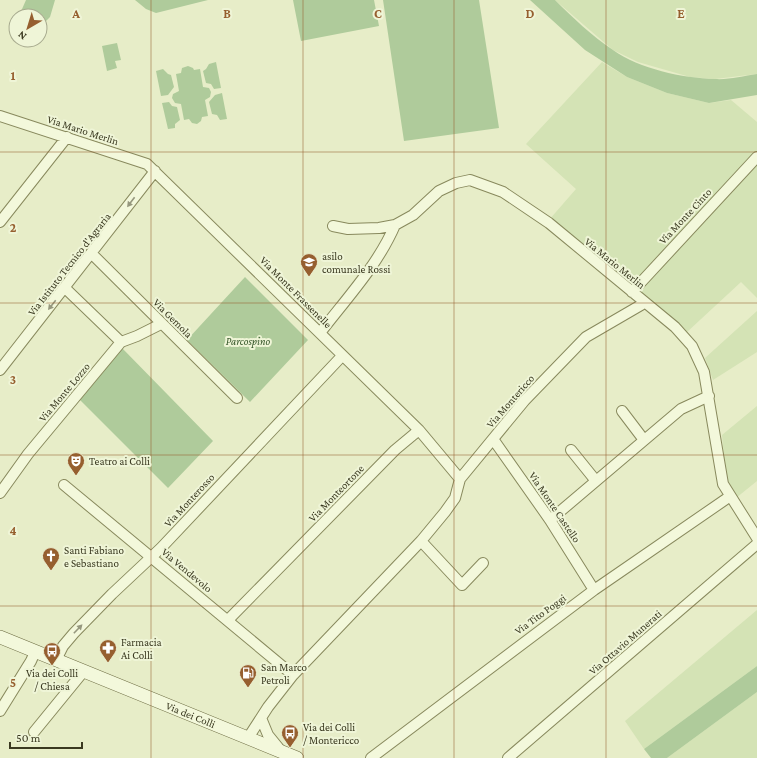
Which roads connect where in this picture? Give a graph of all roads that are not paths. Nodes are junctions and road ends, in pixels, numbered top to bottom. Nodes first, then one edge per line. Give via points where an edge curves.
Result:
1 (0, 116) edge
2 (67, 137) junction
3 (757, 157) edge
4 (155, 172) junction
5 (0, 222) edge
6 (395, 225) junction
7 (333, 226) dead end
8 (92, 254) junction
9 (65, 288) junction
10 (632, 292) junction
11 (644, 302) junction
12 (161, 324) junction
13 (320, 333) junction
14 (121, 342) junction
15 (342, 356) junction
16 (0, 370) edge
17 (709, 396) junction
18 (237, 398) dead end
19 (622, 411) dead end
20 (419, 430) junction
21 (493, 439) junction
22 (644, 440) junction
23 (571, 450) dead end
24 (460, 479) junction
25 (596, 481) junction
26 (64, 485) dead end
27 (0, 493) edge
28 (729, 497) junction
29 (550, 520) junction
30 (757, 538) edge
31 (421, 541) junction
32 (757, 544) edge
33 (151, 556) junction
34 (483, 564) dead end
35 (594, 590) junction
36 (228, 620) junction
37 (0, 637) edge
38 (35, 652) junction
39 (56, 660) junction
40 (83, 672) junction
41 (293, 675) junction
42 (0, 711) edge
43 (261, 718) junction
44 (34, 732) dead end
45 (248, 738) junction
46 (281, 751) junction
47 (297, 758) edge
48 (371, 758) edge
49 (508, 758) edge

1 - 2 street, Via Mario Merlin
2 - 4 street, Via Mario Merlin via 147,164
2 - 5 street
3 - 10 street, Via Monte Cinto
4 -> 8 street, Via Istituto Tecnico d'Agraria
4 - 13 street, Via Monte Frassenelle
6 - 7 street, Via Mario Merlin via 348,229
6 - 10 street, Via Mario Merlin via 413,215 439,191 470,180 503,192 549,223
6 - 13 street via 389,240
8 - 9 street, Via Istituto Tecnico d'Agraria
8 - 12 street, Via Gemola
9 - 14 street
9 -> 16 street, Via Istituto Tecnico d'Agraria
10 - 11 street, Via Mario Merlin
11 - 17 street, Via Mario Merlin via 675,327 692,346 704,372
11 - 21 street, Via Montericco via 586,337 525,400
12 - 14 street, Via Monte Lozzo
12 - 18 street, Via Gemola
13 - 15 street, Via Monte Frassenelle
14 - 27 street, Via Monte Lozzo via 28,454
15 - 20 street, Via Monte Frassenelle
15 - 33 street, Via Monterosso
17 - 22 street via 681,409
17 - 28 street, Via Mario Merlin via 720,471
19 - 22 street
20 - 24 street
20 - 36 street, Via Monteortone via 395,450
21 - 24 street, Via Montericco
21 - 29 street, Via Monte Castello
22 - 25 street
23 - 25 street
24 - 31 street, Via Montericco via 455,498
25 - 29 street
26 - 33 street, Via Vendevolo
28 - 30 street, Via Mario Merlin
28 - 35 street, Via Tito Poggi
29 - 35 street, Via Monte Castello
31 - 34 street via 462,585
31 - 41 street, Via Montericco
32 - 49 street, Via Ottavio Munerati
33 - 36 street, Via Vendevolo
39 -> 33 street, Via Monterosso via 74,633
35 - 48 street, Via Tito Poggi
36 - 41 street, Via Vendevolo
37 - 38 main road, Via dei Colli
38 - 39 main road, Via dei Colli
38 - 42 street
39 - 40 main road, Via dei Colli
40 - 44 street
40 - 45 main road, Via dei Colli
41 - 43 street, Via Montericco
43 - 45 street, Via Montericco
43 - 46 street via 268,735
45 - 46 main road, Via dei Colli
46 - 47 main road, Via dei Colli

